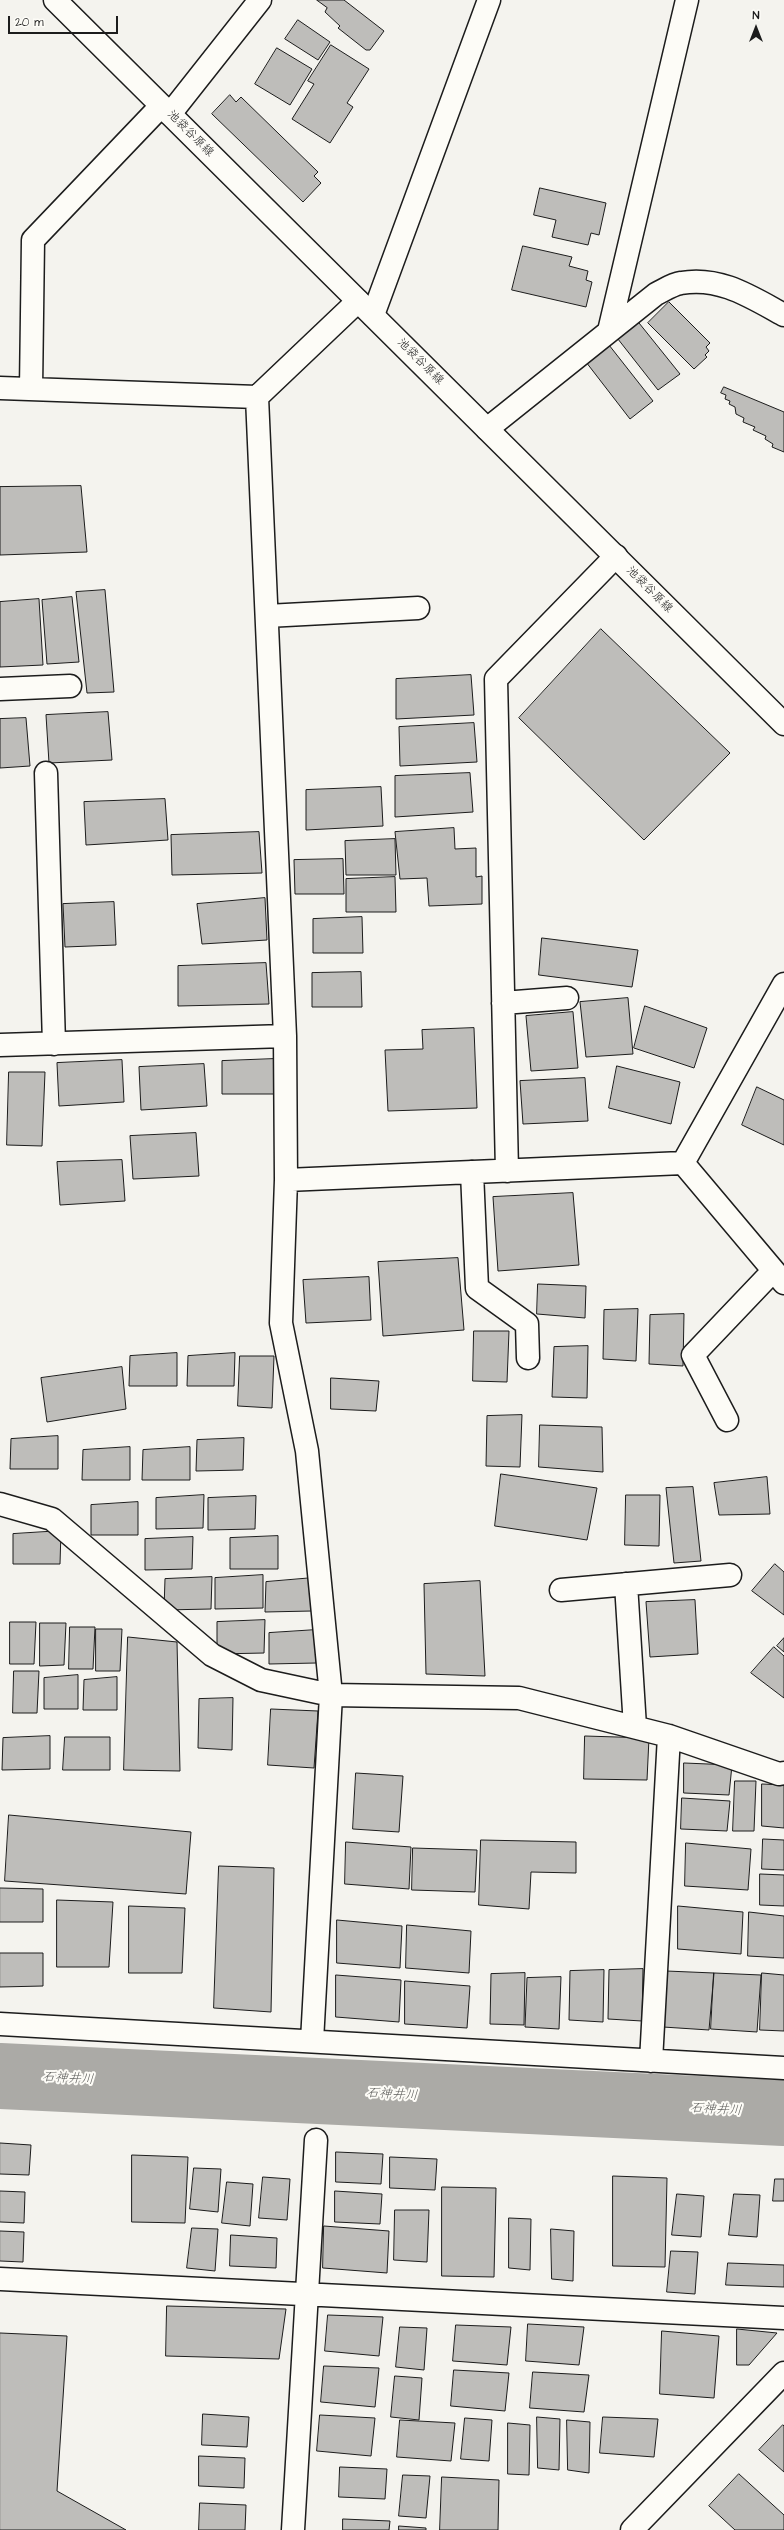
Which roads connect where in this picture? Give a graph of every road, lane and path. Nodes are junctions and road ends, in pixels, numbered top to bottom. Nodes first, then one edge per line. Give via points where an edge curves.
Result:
1 (54, 0) edge
2 (260, 0) edge
3 (488, 0) edge
4 (687, 0) edge
5 (165, 110) junction
6 (366, 308) junction
7 (784, 315) edge
8 (609, 331) junction
9 (0, 388) edge
10 (31, 388) junction
11 (257, 397) junction
12 (487, 429) junction
13 (616, 556) junction
14 (418, 608) dead end
15 (267, 616) junction
16 (70, 686) dead end
17 (0, 689) edge
18 (784, 724) edge
19 (46, 773) dead end
20 (784, 984) edge
21 (567, 998) dead end
22 (503, 1003) junction
23 (285, 1036) junction
24 (54, 1044) junction
25 (0, 1045) edge
26 (683, 1163) junction
27 (507, 1171) junction
28 (472, 1172) junction
29 (286, 1180) junction
30 (779, 1277) edge
31 (528, 1358) dead end
32 (727, 1420) dead end
33 (0, 1504) edge
34 (730, 1575) dead end
35 (626, 1584) junction
36 (561, 1590) dead end
37 (331, 1695) junction
38 (636, 1727) junction
39 (669, 1736) junction
40 (784, 1773) edge
41 (0, 2024) edge
42 (312, 2041) junction
43 (651, 2061) junction
44 (784, 2068) edge
45 (316, 2140) dead end
46 (0, 2278) edge
47 (306, 2295) junction
48 (784, 2318) edge
49 (784, 2373) edge
50 (293, 2530) edge
51 (632, 2530) edge

1 - 5 street, 池袋谷原線
2 - 5 street
3 - 6 street
4 - 8 street
5 - 6 street, 池袋谷原線
5 - 10 street via 33,240
6 - 11 street
6 - 12 street, 池袋谷原線
7 - 8 street via 729,286 706,281 680,283 656,294
8 - 12 street
9 - 10 street
10 - 11 street
11 - 15 street
12 - 13 street, 池袋谷原線
13 - 18 street, 池袋谷原線
13 - 22 street via 496,678
14 - 15 street
15 - 23 street
16 - 17 street
19 - 24 street
20 - 26 street
21 - 22 street
22 - 27 street
23 - 24 street
23 - 29 street
24 - 25 street
26 - 27 street
26 - 30 street
27 - 28 street
28 - 29 street
28 - 31 street via 477,1288 526,1324
29 - 37 street via 281,1323 306,1451
30 - 32 street via 693,1355
33 - 37 street via 52,1519 212,1655 261,1680
34 - 35 street
35 - 36 street
35 - 38 street
37 - 38 street via 519,1698
37 - 42 street
38 - 39 street
39 - 40 street via 779,1774
39 - 43 street
41 - 42 street
42 - 43 street
43 - 44 street
45 - 47 street
46 - 47 street
47 - 48 street
47 - 50 street
49 - 51 street

